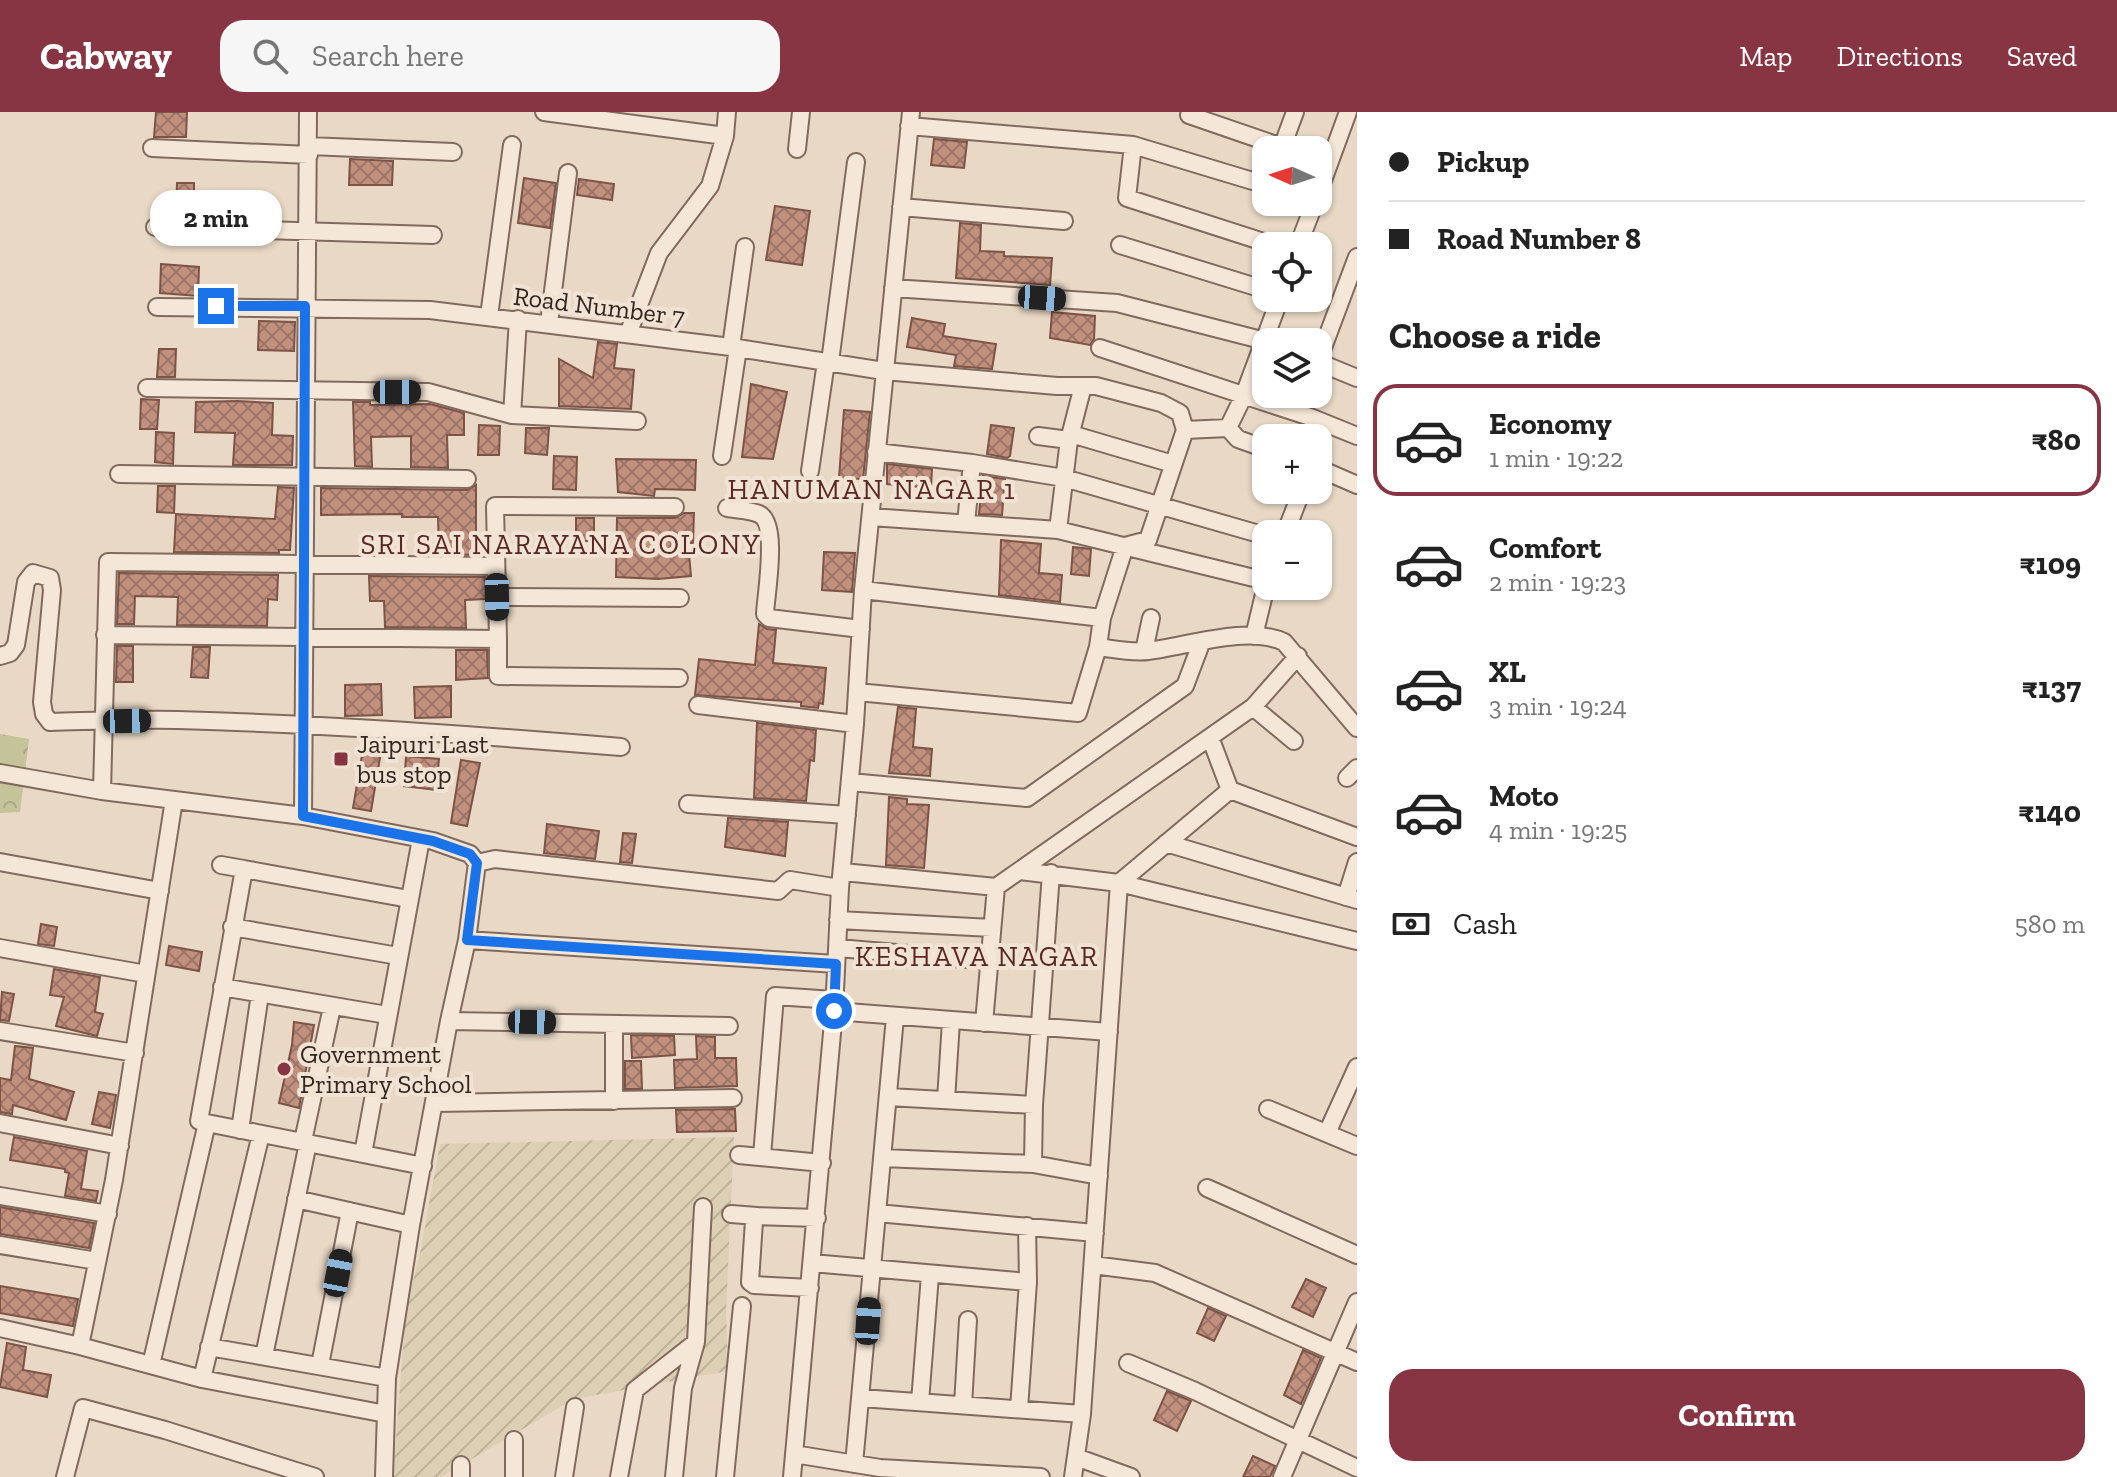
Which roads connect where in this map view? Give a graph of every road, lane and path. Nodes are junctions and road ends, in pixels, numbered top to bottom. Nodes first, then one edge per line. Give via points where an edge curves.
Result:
1 (308, 112) edge
2 (544, 112) edge
3 (727, 112) edge
4 (801, 112) edge
5 (1295, 112) edge
6 (1348, 112) edge
7 (1189, 115) dead end
8 (910, 119) edge
9 (725, 136) junction
10 (1286, 136) edge
11 (1252, 137) edge
12 (512, 145) dead end
13 (1133, 145) junction
14 (152, 148) dead end
15 (797, 149) dead end
16 (309, 151) junction
17 (453, 152) dead end
18 (1332, 153) edge
19 (856, 162) dead end
20 (568, 173) dead end
21 (1252, 181) edge
22 (901, 207) junction
23 (1064, 221) dead end
24 (155, 227) dead end
25 (307, 231) junction
26 (433, 235) dead end
27 (1252, 238) edge
28 (1120, 245) dead end
29 (745, 247) dead end
30 (1357, 257) edge
31 (1252, 286) edge
32 (893, 288) junction
33 (305, 306) junction
34 (157, 307) dead end
35 (489, 316) junction
36 (518, 319) junction
37 (549, 323) junction
38 (1331, 328) edge
39 (628, 334) junction
40 (1252, 337) edge
41 (735, 347) junction
42 (1100, 348) dead end
43 (828, 362) junction
44 (1332, 368) edge
45 (884, 371) junction
46 (1252, 376) edge
47 (1357, 378) edge
48 (1083, 386) junction
49 (147, 388) dead end
50 (306, 392) junction
51 (1244, 395) junction
52 (512, 415) junction
53 (637, 421) dead end
54 (1228, 428) junction
55 (1185, 430) junction
56 (1038, 436) dead end
57 (1357, 436) edge
58 (1070, 437) junction
59 (1252, 444) edge
60 (876, 452) junction
61 (722, 456) dead end
62 (972, 463) junction
63 (1173, 464) junction
64 (810, 471) dead end
65 (119, 474) dead end
66 (1332, 474) edge
67 (305, 477) junction
68 (1064, 478) junction
69 (467, 479) dead end
70 (1357, 485) edge
71 (1160, 505) junction
72 (675, 507) dead end
73 (727, 508) dead end
74 (871, 517) junction
75 (966, 523) junction
76 (1058, 530) junction
77 (1252, 532) edge
78 (1125, 546) junction
79 (304, 564) junction
80 (495, 566) junction
81 (1252, 580) edge
82 (863, 590) junction
83 (497, 597) junction
84 (680, 598) dead end
85 (1262, 600) edge
86 (1102, 618) junction
87 (1151, 618) dead end
88 (861, 629) junction
89 (105, 635) junction
90 (1254, 636) junction
91 (304, 639) junction
92 (498, 639) junction
93 (1202, 641) junction
94 (1098, 647) junction
95 (1144, 651) junction
96 (0, 656) edge
97 (1298, 656) junction
98 (679, 678) dead end
99 (857, 692) junction
100 (698, 705) dead end
101 (1253, 707) junction
102 (103, 721) junction
103 (855, 724) junction
104 (303, 725) junction
105 (1357, 728) edge
106 (1210, 737) junction
107 (1294, 741) dead end
108 (621, 747) dead end
109 (0, 773) edge
110 (850, 782) junction
111 (1230, 790) junction
112 (102, 791) junction
113 (174, 800) junction
114 (688, 804) dead end
115 (847, 815) junction
116 (303, 816) junction
117 (1357, 837) edge
118 (421, 839) junction
119 (1166, 843) junction
120 (0, 862) edge
121 (1357, 862) edge
122 (477, 863) junction
123 (221, 865) dead end
124 (244, 869) junction
125 (1020, 871) junction
126 (1051, 873) junction
127 (842, 880) junction
128 (1119, 883) junction
129 (996, 887) junction
130 (160, 891) junction
131 (409, 899) junction
132 (1351, 899) edge
133 (838, 920) junction
134 (232, 927) junction
135 (992, 928) junction
136 (467, 940) junction
137 (1357, 941) edge
138 (0, 948) edge
139 (398, 956) junction
140 (837, 956) junction
141 (989, 961) junction
142 (146, 974) junction
143 (222, 987) junction
144 (260, 994) junction
145 (834, 1006) junction
146 (332, 1007) junction
147 (387, 1015) junction
148 (895, 1017) junction
149 (449, 1021) junction
150 (951, 1021) junction
151 (984, 1023) junction
152 (614, 1024) junction
153 (729, 1026) dead end
154 (1041, 1027) junction
155 (0, 1031) edge
156 (1109, 1032) junction
157 (135, 1053) junction
158 (1357, 1067) edge
159 (888, 1097) junction
160 (733, 1098) dead end
161 (946, 1100) junction
162 (614, 1101) junction
163 (436, 1103) junction
164 (1034, 1105) junction
165 (1268, 1109) dead end
166 (0, 1123) edge
167 (207, 1123) junction
168 (240, 1130) junction
169 (1327, 1133) junction
170 (261, 1134) junction
171 (305, 1142) junction
172 (120, 1146) junction
173 (1357, 1146) edge
174 (363, 1154) junction
175 (739, 1155) dead end
176 (762, 1156) junction
177 (882, 1158) junction
178 (822, 1163) junction
179 (1033, 1164) junction
180 (423, 1166) junction
181 (1099, 1176) junction
182 (1207, 1188) dead end
183 (0, 1196) edge
184 (296, 1199) junction
185 (703, 1207) dead end
186 (350, 1211) junction
187 (877, 1213) junction
188 (108, 1214) junction
189 (731, 1214) dead end
190 (757, 1216) junction
191 (817, 1218) junction
192 (411, 1225) junction
193 (1027, 1226) junction
194 (1095, 1233) junction
195 (0, 1245) edge
196 (1357, 1255) edge
197 (97, 1261) junction
198 (812, 1263) junction
199 (1093, 1265) junction
200 (872, 1270) junction
201 (930, 1275) junction
202 (1028, 1282) junction
203 (810, 1288) junction
204 (1357, 1302) edge
205 (742, 1306) dead end
206 (968, 1320) dead end
207 (0, 1328) edge
208 (696, 1342) junction
209 (80, 1346) junction
210 (209, 1347) junction
211 (1336, 1351) junction
212 (264, 1356) junction
213 (1357, 1362) edge
214 (1128, 1363) dead end
215 (151, 1365) junction
216 (320, 1365) junction
217 (387, 1378) junction
218 (202, 1379) junction
219 (861, 1398) junction
220 (920, 1402) junction
221 (963, 1405) junction
222 (575, 1407) dead end
223 (1019, 1409) junction
224 (386, 1414) junction
225 (1082, 1414) junction
226 (514, 1440) dead end
227 (1298, 1440) junction
228 (794, 1454) junction
229 (1076, 1457) junction
230 (854, 1464) junction
231 (1357, 1468) edge
232 (879, 1473) edge
233 (930, 1474) edge
234 (984, 1476) edge
235 (65, 1477) edge
236 (315, 1477) edge
237 (384, 1477) edge
238 (514, 1477) edge
239 (564, 1477) edge
240 (619, 1477) edge
241 (674, 1477) edge
242 (725, 1477) edge
243 (792, 1477) edge
244 (1041, 1477) edge
245 (1073, 1477) edge
246 (1131, 1477) edge
247 (1282, 1477) edge

1 - 16 street
2 - 9 street
3 - 9 street
4 - 15 street
5 - 10 street
6 - 18 street
7 - 11 street
8 - 13 street
8 - 22 street
9 - 39 street via 710,186 659,253
12 - 35 street
13 - 21 street
13 - 27 street via 1127,198
14 - 16 street
16 - 17 street
16 - 25 street
19 - 43 street
20 - 37 street
22 - 23 street
22 - 32 street
24 - 25 street
25 - 26 street
25 - 33 street
28 - 31 street
29 - 41 street
30 - 38 street
32 - 40 street via 1117,303
32 - 45 street
33 - 34 street, Road Number 7
33 - 35 street, Road Number 7
33 - 50 street
35 - 36 street, Road Number 7
36 - 37 street, Road Number 7
36 - 52 street
37 - 39 street, Road Number 7
39 - 41 street, Road Number 7
41 - 43 street, Road Number 7
41 - 61 street
42 - 51 street
43 - 45 street, Road Number 7
43 - 64 street
44 - 47 street
45 - 48 street, Road Number 7
45 - 60 street
46 - 51 street
48 - 55 street, Road Number 7 via 1161,403 1180,413
48 - 58 street
49 - 50 street
50 - 52 street via 428,392
50 - 67 street
51 - 54 street
51 - 57 street
52 - 53 street
54 - 55 street
54 - 59 street
55 - 63 street
56 - 58 street
58 - 63 street
58 - 68 street
60 - 62 street
60 - 74 street
62 - 68 street
62 - 75 street
63 - 71 street
65 - 67 street
66 - 70 street
67 - 69 street
67 - 79 street
68 - 71 street
68 - 76 street
71 - 77 street
71 - 78 street via 1148,540
72 - 80 street via 495,506
73 - 88 street via 759,514 767,521 769,618
74 - 75 street
74 - 82 street
75 - 76 street
76 - 78 street
78 - 81 street
78 - 86 street
79 - 80 street
79 - 89 street via 108,562
79 - 91 street
80 - 83 street
82 - 86 street
82 - 88 street
83 - 84 street
83 - 92 street
85 - 90 street
86 - 94 street
87 - 95 street
88 - 99 street
89 - 91 street
89 - 102 street
90 - 93 street
90 - 97 street via 1269,635
91 - 92 street
91 - 104 street
92 - 98 street via 498,676
93 - 95 street
93 - 110 street via 1185,686 1027,798
94 - 95 street
94 - 99 street via 1078,713
96 - 102 street via 16,645 26,582 33,573 50,578 44,714 50,722
97 - 101 street
97 - 105 street
99 - 103 street
100 - 103 street
101 - 106 street
101 - 107 street
102 - 104 street
102 - 112 street
103 - 110 street
104 - 108 street
104 - 116 street
106 - 111 street
106 - 125 street
109 - 112 street
110 - 115 street
111 - 117 street
111 - 119 street
112 - 113 street
113 - 116 street
113 - 130 street
114 - 115 street
115 - 127 street
116 - 118 street
118 - 122 street via 470,854
118 - 131 street
119 - 128 street
119 - 132 street
120 - 130 street
121 - 132 street
122 - 127 street via 495,859 778,891 790,880
122 - 136 street
123 - 124 street
124 - 131 street
124 - 134 street
125 - 126 street
125 - 129 street
126 - 128 street
126 - 154 street
127 - 129 street
127 - 133 street
128 - 137 street
128 - 156 street
129 - 135 street
130 - 142 street
131 - 139 street
133 - 135 street
133 - 140 street
134 - 139 street
134 - 143 street
135 - 141 street
136 - 140 street
136 - 149 street
138 - 142 street
139 - 147 street
140 - 141 street
140 - 145 street
141 - 151 street
142 - 157 street
143 - 144 street
143 - 167 street via 199,1121
144 - 146 street
144 - 168 street
145 - 148 street
145 - 176 street via 775,996
145 - 178 street
146 - 147 street
146 - 171 street
147 - 174 street
148 - 150 street
148 - 159 street
149 - 152 street
149 - 163 street
150 - 151 street
150 - 161 street
151 - 154 street
152 - 153 street
152 - 162 street
154 - 156 street
154 - 164 street
155 - 157 street
156 - 181 street
157 - 172 street
158 - 169 street
159 - 161 street
159 - 177 street
160 - 162 street
161 - 164 street
162 - 163 street
163 - 180 street
164 - 179 street
165 - 169 street
166 - 172 street
167 - 168 street
167 - 215 street
168 - 170 street
169 - 173 street
170 - 171 street
170 - 210 street
171 - 174 street
171 - 184 street
172 - 188 street
174 - 180 street
175 - 176 street
176 - 178 street
177 - 179 street
177 - 187 street
178 - 191 street
179 - 181 street
180 - 192 street
181 - 194 street
182 - 196 street
183 - 188 street
184 - 186 street
184 - 212 street
185 - 208 street
186 - 192 street
186 - 216 street
187 - 193 street
187 - 200 street
188 - 197 street
189 - 190 street
190 - 191 street
190 - 203 street via 750,1282
191 - 198 street
192 - 217 street
193 - 194 street
193 - 202 street
194 - 199 street
195 - 197 street
197 - 209 street
198 - 200 street
198 - 203 street
199 - 211 street via 1155,1273
199 - 225 street
200 - 201 street
200 - 219 street
201 - 202 street
201 - 220 street
202 - 223 street
203 - 228 street
204 - 211 street
205 - 242 street
206 - 221 street
207 - 209 street
208 - 240 street via 635,1390
208 - 241 street via 683,1388
209 - 215 street
210 - 212 street
210 - 218 street
211 - 213 street
211 - 227 street
212 - 216 street
214 - 227 street
215 - 218 street
216 - 217 street
217 - 224 street
218 - 224 street
219 - 220 street
219 - 230 street
220 - 221 street
221 - 223 street
222 - 239 street
223 - 225 street
224 - 237 street
225 - 229 street
226 - 238 street
227 - 231 street
227 - 247 street
228 - 230 street
228 - 243 street
229 - 245 street
229 - 246 street
230 - 232 street
232 - 233 street
233 - 234 street
234 - 244 street
235 - 236 street via 83,1408

